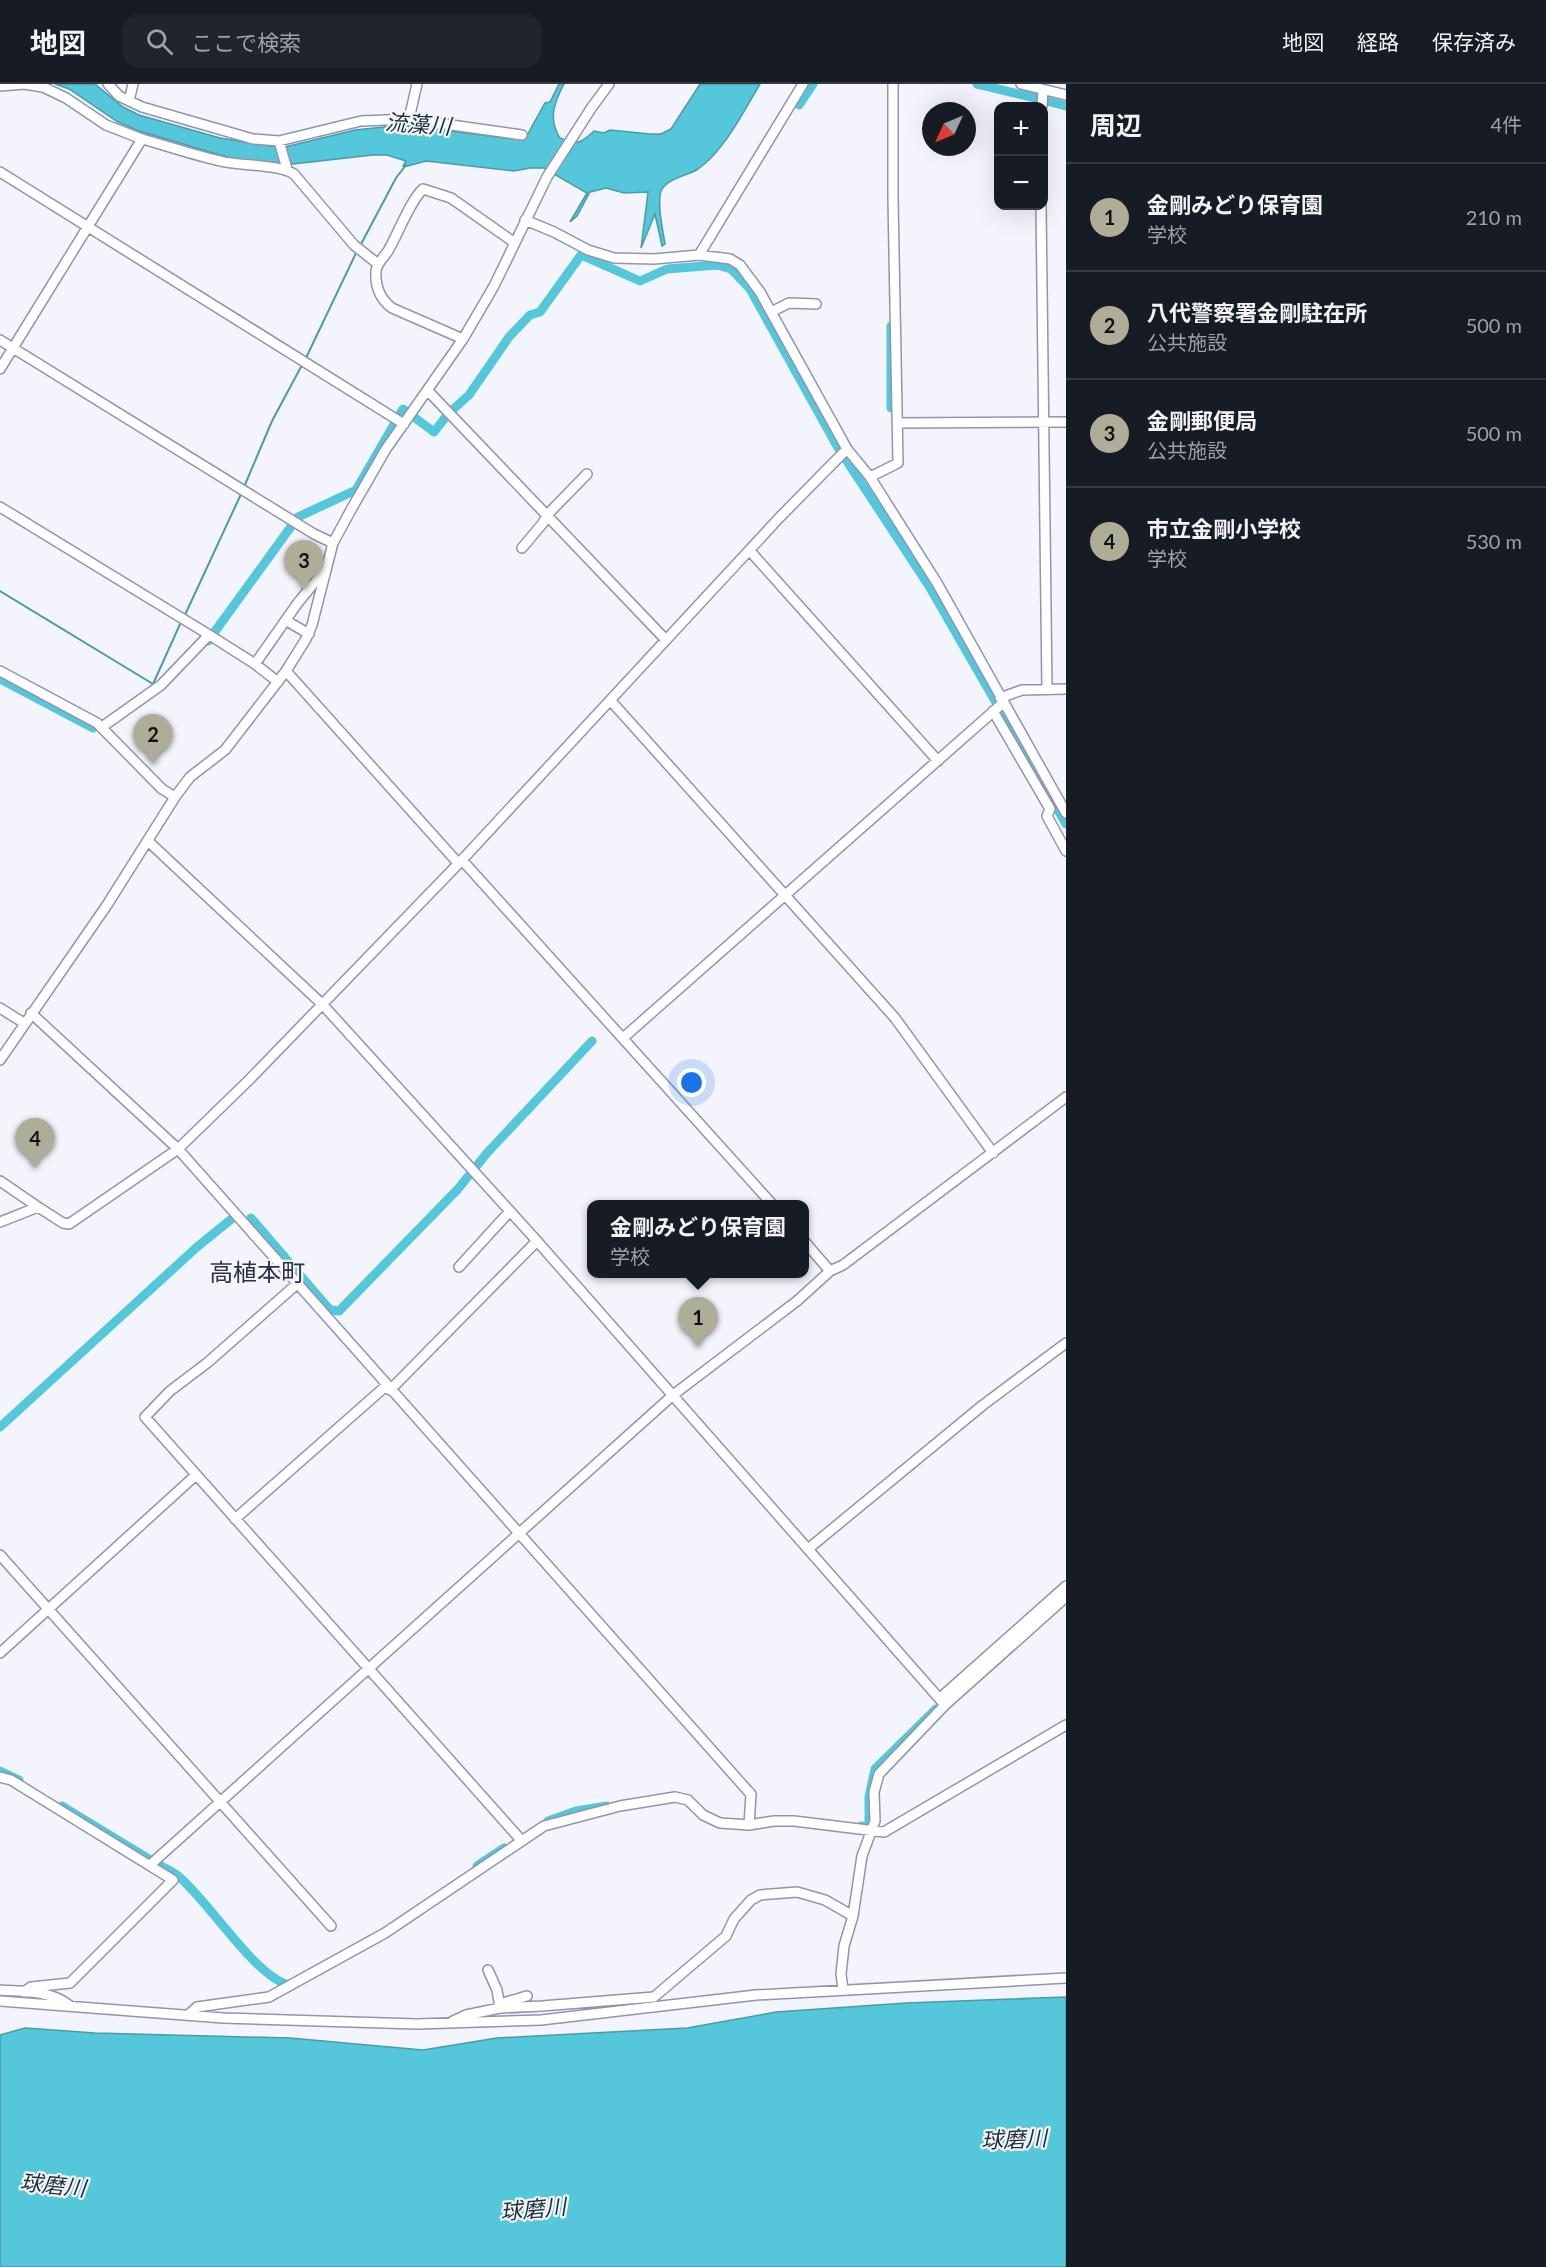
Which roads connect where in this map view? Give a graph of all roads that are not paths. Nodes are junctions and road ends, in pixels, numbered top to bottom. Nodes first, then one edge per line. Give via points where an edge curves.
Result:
1 (108, 84) edge
2 (133, 84) edge
3 (417, 84) edge
4 (609, 84) edge
5 (803, 84) edge
6 (893, 84) edge
7 (1021, 84) edge
8 (0, 86) edge
9 (1043, 90) junction
10 (1066, 95) edge
11 (129, 101) junction
12 (1042, 102) edge
13 (409, 119) junction
14 (522, 135) dead end
15 (142, 139) junction
16 (279, 142) junction
17 (286, 168) junction
18 (0, 172) edge
19 (1041, 210) edge
20 (525, 220) junction
21 (87, 227) junction
22 (515, 243) junction
23 (699, 255) junction
24 (378, 264) junction
25 (816, 304) dead end
26 (771, 312) junction
27 (463, 339) junction
28 (0, 340) edge
29 (13, 348) junction
30 (0, 369) edge
31 (429, 392) junction
32 (1044, 422) junction
33 (1066, 422) edge
34 (405, 423) junction
35 (897, 423) junction
36 (843, 452) junction
37 (587, 474) dead end
38 (870, 477) junction
39 (0, 507) edge
40 (547, 515) junction
41 (333, 543) junction
42 (522, 548) dead end
43 (750, 551) junction
44 (325, 570) junction
45 (287, 621) junction
46 (309, 634) junction
47 (211, 637) junction
48 (666, 640) junction
49 (255, 664) junction
50 (0, 671) edge
51 (286, 671) junction
52 (278, 682) junction
53 (1047, 689) junction
54 (1066, 689) edge
55 (611, 701) junction
56 (1001, 701) junction
57 (993, 711) junction
58 (102, 727) junction
59 (938, 760) junction
60 (175, 798) junction
61 (1066, 813) edge
62 (148, 842) junction
63 (1066, 851) edge
64 (460, 861) junction
65 (787, 897) junction
66 (323, 1005) junction
67 (0, 1008) edge
68 (31, 1013) junction
69 (24, 1023) junction
70 (623, 1038) junction
71 (0, 1060) edge
72 (1066, 1097) edge
73 (178, 1149) junction
74 (993, 1153) junction
75 (0, 1181) edge
76 (768, 1200) edge
77 (38, 1208) junction
78 (510, 1211) junction
79 (0, 1221) edge
80 (537, 1241) junction
81 (809, 1247) edge
82 (459, 1267) dead end
83 (830, 1270) junction
84 (297, 1284) junction
85 (1066, 1343) edge
86 (389, 1388) junction
87 (673, 1395) junction
88 (195, 1475) junction
89 (235, 1519) junction
90 (518, 1534) junction
91 (808, 1549) junction
92 (0, 1555) edge
93 (1066, 1586) edge
94 (1066, 1598) edge
95 (48, 1608) junction
96 (0, 1653) edge
97 (368, 1668) junction
98 (942, 1702) junction
99 (1066, 1725) edge
100 (0, 1777) edge
101 (220, 1802) junction
102 (749, 1825) junction
103 (871, 1831) junction
104 (521, 1840) junction
105 (150, 1865) junction
106 (853, 1916) junction
107 (331, 1926) dead end
108 (488, 1970) dead end
109 (1066, 1977) edge
110 (843, 1989) junction
111 (0, 1990) edge
112 (24, 1992) junction
113 (527, 1996) dead end
114 (0, 2001) edge
115 (70, 2005) junction
116 (499, 2006) junction
117 (188, 2015) junction
118 (451, 2023) junction

1 - 11 street
2 - 11 street
3 - 13 street
4 - 20 street via 547,177
5 - 23 street
6 - 35 street
7 - 9 street
8 - 15 street via 43,87 106,125
9 - 10 street
9 - 12 street
11 - 16 street via 253,139
13 - 14 street
13 - 16 street via 361,121
15 - 17 street via 243,166
15 - 21 street
16 - 17 street
17 - 24 street via 354,245
18 - 21 street
19 - 32 street
20 - 22 street
20 - 23 street via 614,258
21 - 29 street
21 - 34 street
22 - 24 street via 451,198 423,189
22 - 27 street
23 - 26 street via 730,259 740,265
24 - 27 street via 377,281 386,303
25 - 26 street via 789,303
26 - 36 street
27 - 31 street
28 - 29 street
29 - 30 street
29 - 41 street
31 - 34 street
31 - 40 street
32 - 33 street
32 - 35 street
32 - 53 street
34 - 41 street
35 - 38 street via 898,463
36 - 38 street
36 - 43 street
37 - 40 street
38 - 56 street via 937,583
39 - 47 street
40 - 42 street
40 - 48 street
41 - 44 street
43 - 48 street
43 - 59 street
44 - 45 street
44 - 46 street
45 - 46 street
45 - 49 street
46 - 51 street
47 - 49 street
47 - 58 street via 160,685
48 - 55 street
49 - 52 street
50 - 58 street
51 - 52 street
51 - 64 street
52 - 60 street via 225,750 190,777
53 - 54 street
53 - 56 street via 1022,690
55 - 64 street
55 - 65 street
56 - 57 street
56 - 61 street
57 - 59 street
57 - 63 street via 1050,809 1047,816
58 - 60 street
59 - 65 street
60 - 62 street
62 - 66 street
62 - 68 street
64 - 66 street
64 - 70 street
65 - 70 street
65 - 74 street via 895,1018
66 - 73 street
66 - 78 street
67 - 69 street
68 - 69 street
68 - 73 street
69 - 71 street
70 - 76 street
72 - 74 street
73 - 77 street via 69,1224
73 - 84 street
74 - 83 street via 843,1265
75 - 77 street
77 - 79 street
78 - 80 street
78 - 82 street
80 - 86 street
80 - 87 street
81 - 83 street
83 - 87 street via 797,1301
84 - 86 street
84 - 88 street via 170,1391 145,1417
85 - 91 street via 983,1405
86 - 89 street
86 - 90 street
87 - 90 street
87 - 91 street
88 - 89 street
88 - 95 street
89 - 97 street
90 - 97 street
90 - 102 street via 751,1794
91 - 98 street
92 - 95 street
93 - 98 street
94 - 98 street
95 - 96 street
95 - 101 street
97 - 101 street
97 - 104 street
98 - 103 street via 879,1774
99 - 103 street via 884,1832
100 - 105 street
101 - 105 street
101 - 107 street
102 - 103 street via 794,1821
102 - 104 street via 720,1823 703,1815 688,1800 675,1797 568,1818
103 - 106 street via 862,1856
104 - 117 street via 386,1933 269,1997 197,2007
105 - 112 street via 173,1880 70,1983 31,1987
106 - 110 street via 843,1955
106 - 116 street via 825,1900 797,1892 760,1895 734,1919 726,1936 654,1997 542,2007
108 - 116 street
109 - 110 street
110 - 118 street via 541,2020
111 - 112 street
112 - 115 street via 58,1997
113 - 116 street
114 - 115 street
115 - 117 street
116 - 118 street
117 - 118 street

